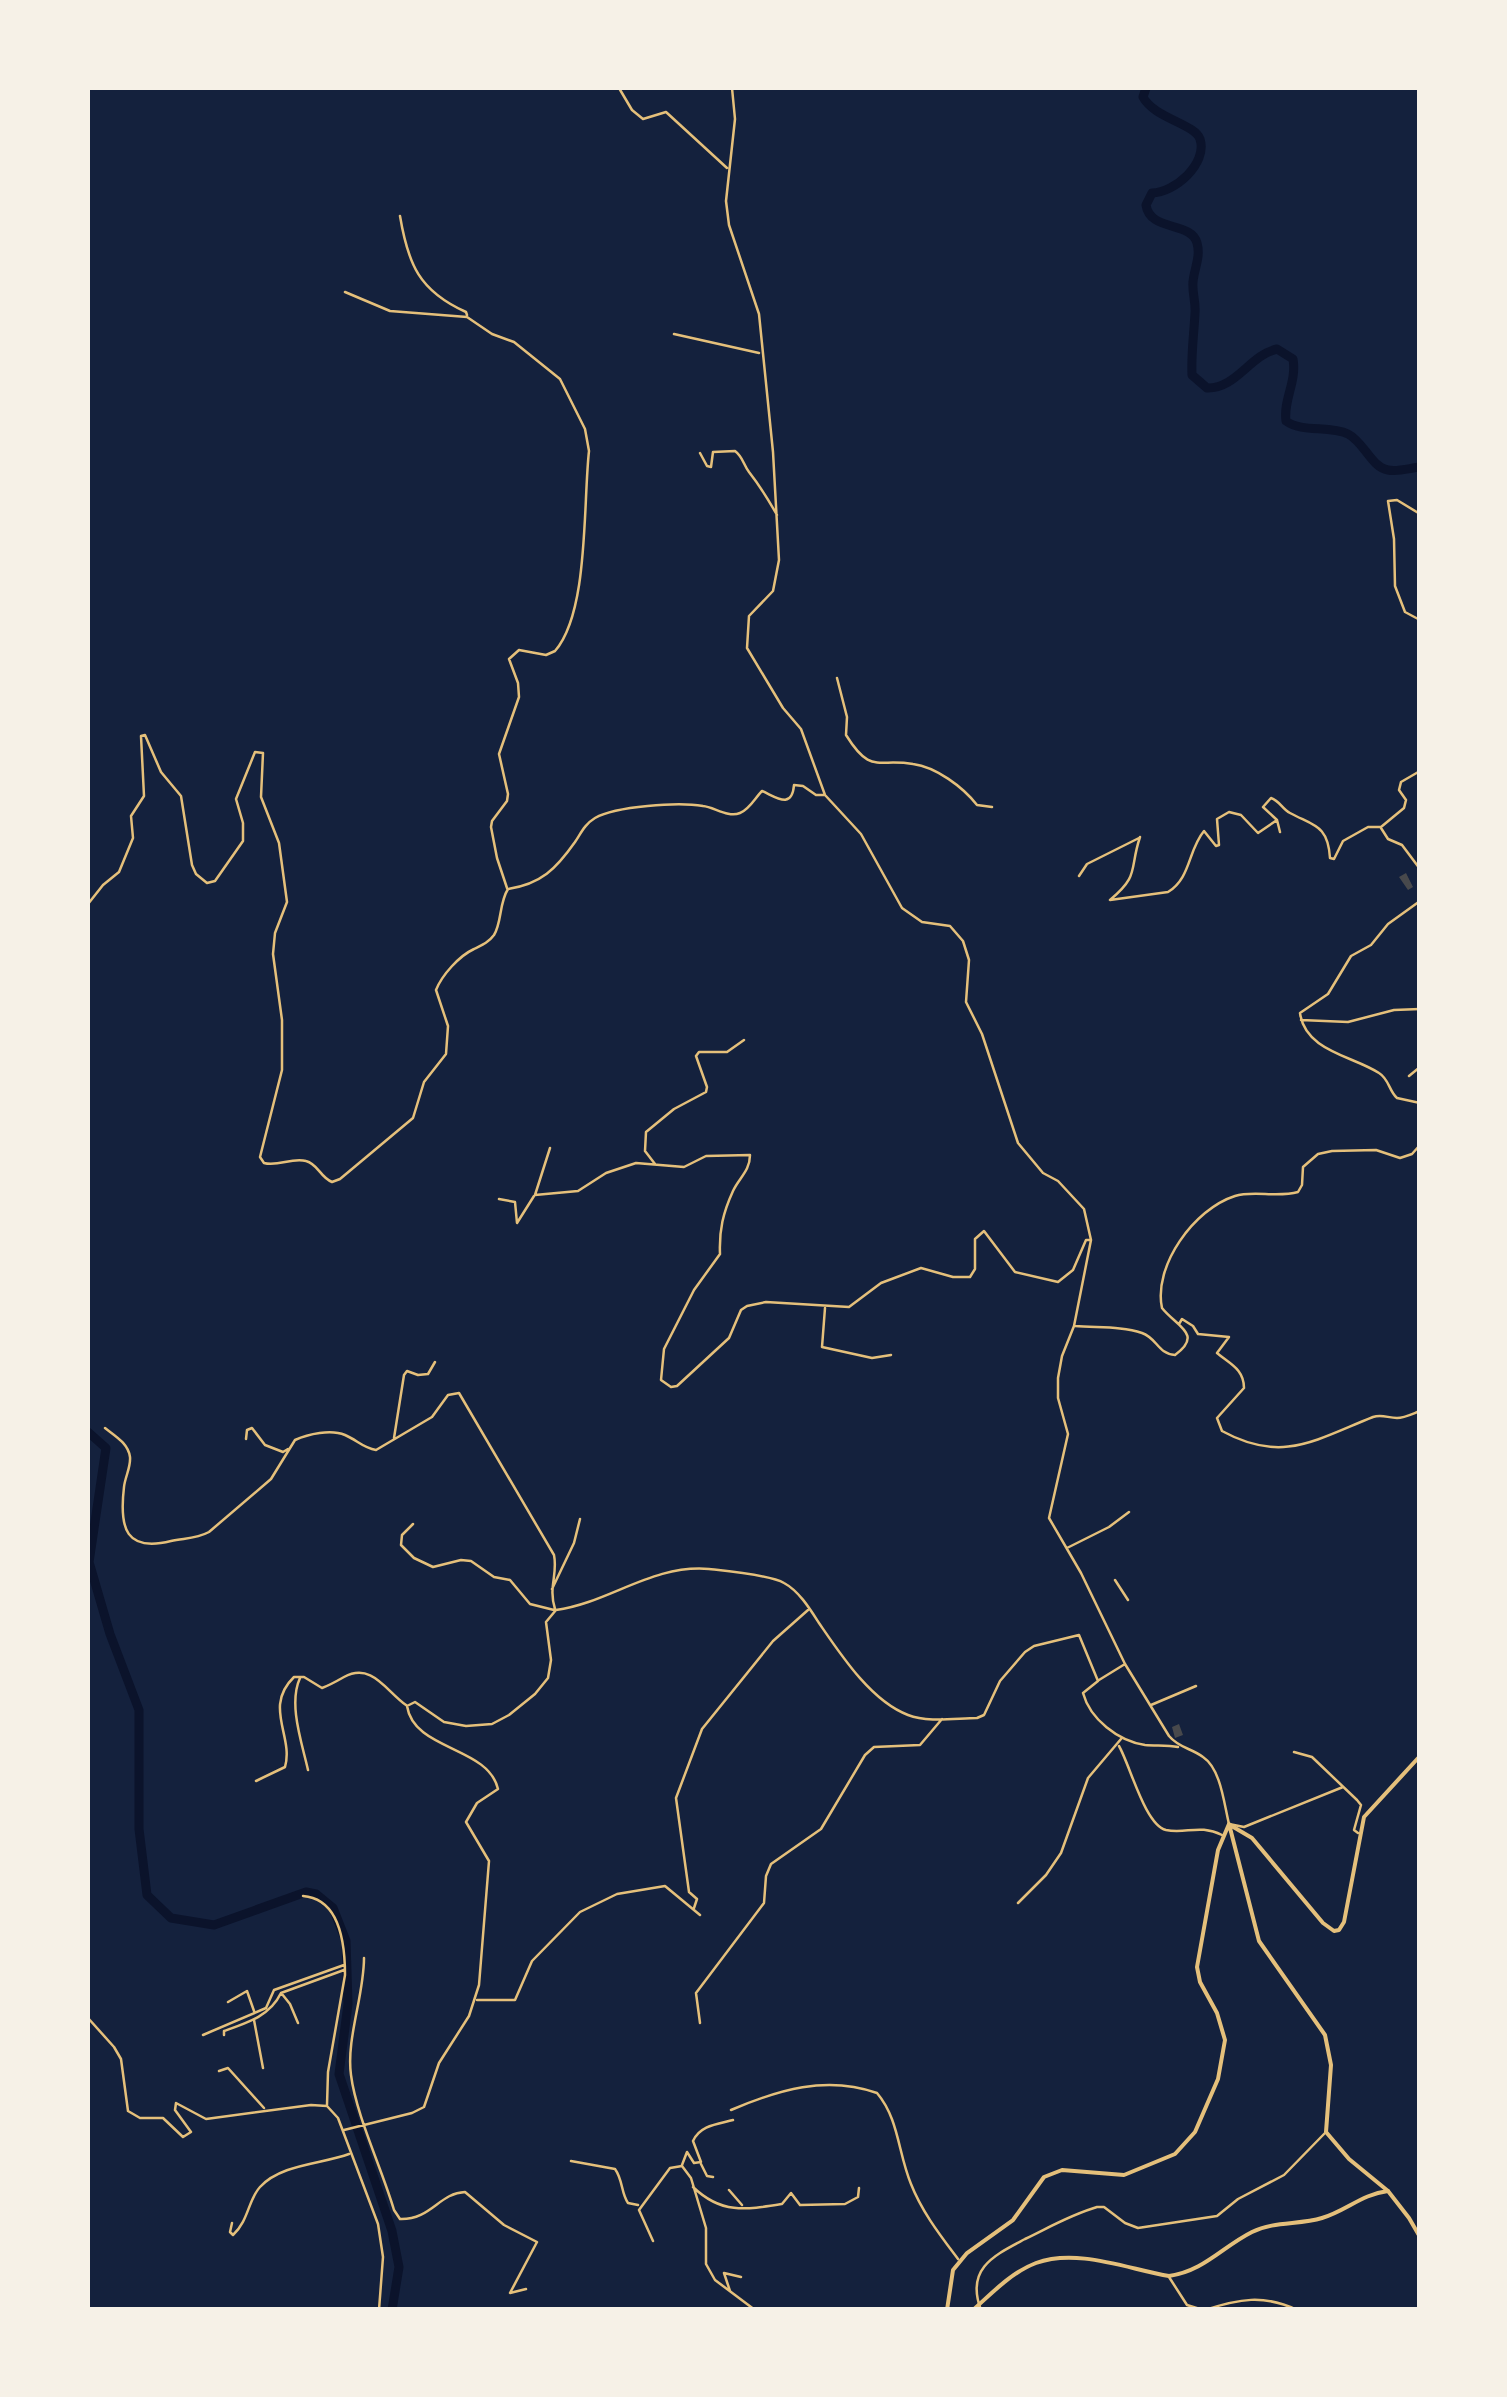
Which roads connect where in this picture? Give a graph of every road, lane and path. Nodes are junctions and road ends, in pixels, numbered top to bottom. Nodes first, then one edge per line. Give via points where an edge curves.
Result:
1 (618, 88) edge
2 (732, 88) edge
3 (729, 169) junction
4 (400, 216) dead end
5 (346, 292) dead end
6 (467, 316) junction
7 (674, 334) dead end
8 (760, 353) junction
9 (700, 453) dead end
10 (1420, 514) edge
11 (778, 517) junction
12 (1420, 620) edge
13 (837, 678) dead end
14 (1420, 771) edge
15 (825, 794) junction
16 (992, 807) dead end
17 (1277, 820) junction
18 (1381, 826) junction
19 (1280, 832) dead end
20 (1420, 869) edge
21 (1079, 876) dead end
22 (508, 889) junction
23 (1420, 900) edge
24 (88, 904) edge
25 (1420, 1009) edge
26 (1300, 1020) junction
27 (744, 1040) dead end
28 (1420, 1067) edge
29 (1408, 1076) dead end
30 (1420, 1103) edge
31 (1420, 1145) edge
32 (550, 1148) dead end
33 (656, 1166) junction
34 (534, 1195) junction
35 (499, 1199) dead end
36 (1092, 1240) junction
37 (825, 1307) junction
38 (1178, 1325) junction
39 (1074, 1326) junction
40 (892, 1355) dead end
41 (435, 1362) dead end
42 (1420, 1411) edge
43 (105, 1428) dead end
44 (246, 1439) dead end
45 (394, 1440) junction
46 (289, 1448) junction
47 (1128, 1512) dead end
48 (580, 1519) dead end
49 (413, 1524) dead end
50 (1065, 1549) junction
51 (1115, 1580) dead end
52 (550, 1590) junction
53 (1128, 1600) dead end
54 (809, 1609) junction
55 (556, 1610) junction
56 (1125, 1664) junction
57 (301, 1677) junction
58 (1098, 1681) junction
59 (1196, 1686) dead end
60 (407, 1706) junction
61 (1150, 1706) junction
62 (943, 1718) junction
63 (1121, 1738) junction
64 (1118, 1745) junction
65 (1184, 1749) junction
66 (1294, 1752) dead end
67 (1420, 1756) edge
68 (308, 1770) dead end
69 (256, 1780) dead end
70 (1343, 1787) junction
71 (1229, 1824) junction
72 (1359, 1834) junction
73 (1222, 1835) junction
74 (303, 1896) dead end
75 (1018, 1903) dead end
76 (694, 1908) junction
77 (700, 1915) dead end
78 (364, 1958) dead end
79 (345, 1967) junction
80 (280, 1993) junction
81 (476, 2000) junction
82 (228, 2002) dead end
83 (255, 2012) junction
84 (88, 2018) edge
85 (254, 2020) junction
86 (298, 2023) dead end
87 (700, 2023) dead end
88 (224, 2035) dead end
89 (203, 2036) dead end
90 (264, 2068) dead end
91 (219, 2071) dead end
92 (327, 2106) junction
93 (265, 2109) junction
94 (731, 2110) dead end
95 (733, 2120) dead end
96 (364, 2126) junction
97 (346, 2130) junction
98 (1326, 2132) junction
99 (350, 2154) junction
100 (571, 2161) dead end
101 (701, 2162) junction
102 (682, 2166) junction
103 (714, 2176) dead end
104 (692, 2186) junction
105 (859, 2188) dead end
106 (729, 2190) dead end
107 (1388, 2191) junction
108 (641, 2205) junction
109 (743, 2207) junction
110 (232, 2223) dead end
111 (1420, 2237) edge
112 (653, 2241) dead end
113 (960, 2261) junction
114 (1168, 2276) junction
115 (740, 2277) dead end
116 (526, 2289) dead end
117 (730, 2293) junction
118 (980, 2307) edge
119 (379, 2310) edge
120 (755, 2310) edge
121 (947, 2310) edge
122 (973, 2310) edge
123 (1204, 2310) edge
124 (1297, 2310) edge

1 - 3 street via 643,119 666,112
2 - 3 street
3 - 8 street via 729,225 759,314
4 - 6 street via 412,266 439,300
5 - 6 street via 390,312
6 - 22 street via 560,378 589,446 582,572 560,645 546,655 519,650 509,659 519,697 500,749 507,801 492,821
7 - 8 street
8 - 11 street
9 - 11 street via 707,466 713,452 742,456
10 - 12 street via 1388,501 1394,586 1405,612
11 - 15 street via 778,577 749,616 747,648 801,728
13 - 16 street via 846,735 867,759 915,764 965,790 977,806
14 - 18 street via 1401,782 1404,808
15 - 22 street via 794,785 791,797 778,801 762,791 746,810 731,815 700,805 610,812 585,826 540,882
15 - 36 street via 861,834 902,908 922,922 950,926 963,941 966,1002 1018,1143 1081,1204
17 - 18 street via 1264,807 1271,798 1327,837 1331,860 1343,841
17 - 19 street
17 - 21 street via 1258,833 1241,815 1217,819 1219,845 1204,831 1183,878 1168,892 1110,900 1136,868 1140,837 1087,864
18 - 20 street
22 - 24 street via 496,933 463,956 436,990 448,1026 446,1054 424,1082 413,1118 332,1182 302,1160 270,1166 260,1157 282,1070 273,954 287,902 279,843 261,797 263,753 255,752 236,800 243,841 215,881 207,882 192,866 181,796 141,736 144,796 131,816 133,838 120,872
23 - 26 street via 1352,956 1328,994
25 - 26 street via 1348,1022
26 - 30 street via 1323,1049 1383,1075 1397,1098
27 - 33 street via 727,1052 696,1056 706,1092 646,1132 644,1151
28 - 29 street
31 - 38 street via 1400,1158 1376,1150 1318,1154 1302,1166 1298,1192 1234,1196 1200,1219 1164,1272 1162,1308
32 - 34 street
33 - 34 street via 636,1163 578,1191
33 - 37 street via 684,1167 706,1156 751,1158 718,1226 720,1254 664,1349 665,1385 676,1386 725,1344 747,1306
34 - 35 street via 517,1222 515,1202
36 - 37 street via 1058,1282 1015,1272 984,1231 976,1240 970,1277 921,1268 881,1282 848,1307
36 - 39 street
37 - 40 street via 822,1347 872,1358
38 - 39 street via 1188,1342 1168,1355 1140,1332
38 - 42 street via 1182,1319 1198,1334 1230,1337 1217,1353 1234,1364 1244,1388 1217,1418 1222,1431 1262,1449 1293,1449 1378,1415 1400,1419
39 - 50 street via 1057,1387 1068,1445 1048,1511
41 - 45 street via 428,1374 407,1371 401,1380
43 - 46 street via 130,1452 126,1522 142,1546 209,1532 271,1479
44 - 46 street via 252,1428 270,1449
45 - 46 street via 370,1450 332,1432 300,1437
45 - 52 street via 432,1417 448,1395 463,1397 554,1555
47 - 50 street
48 - 52 street
49 - 55 street via 401,1544 422,1564 471,1562 510,1580 530,1604
50 - 56 street
51 - 53 street
52 - 55 street
54 - 55 street via 783,1582 708,1569 670,1572
54 - 62 street via 848,1665 892,1705 913,1717
54 - 76 street via 773,1641 702,1729 676,1798
55 - 60 street via 546,1622 548,1678 520,1708 478,1727 444,1722 415,1702
56 - 58 street
56 - 61 street
57 - 60 street via 322,1688 367,1673
57 - 68 street via 297,1716
57 - 69 street via 283,1691 285,1767
58 - 62 street via 1080,1635 1050,1641 1025,1652 1000,1681 984,1715
58 - 63 street via 1084,1697
59 - 61 street
60 - 81 street via 422,1731 468,1756 498,1789 466,1822 488,1862
61 - 65 street
62 - 87 street via 920,1744 874,1748 820,1828 772,1864 764,1903 696,1993
63 - 64 street
63 - 65 street
64 - 73 street via 1158,1826
64 - 75 street via 1088,1778 1068,1842
65 - 71 street via 1208,1761
66 - 70 street via 1312,1757
67 - 72 street via 1364,1817
70 - 71 street via 1244,1827
70 - 72 street via 1361,1805 1354,1830
71 - 72 street via 1252,1838 1334,1931 1344,1922
71 - 73 street
71 - 98 street via 1259,1941 1326,2035
73 - 113 street via 1197,1967 1224,2033 1224,2053 1195,2132 1175,2154 1124,2175 1050,2174 1013,2220
74 - 79 street via 335,1916
76 - 77 street
76 - 81 street via 665,1886 605,1899 580,1912 536,1956 515,2000
78 - 96 street via 350,2071
79 - 80 street
79 - 83 street via 274,1990 270,2004
79 - 92 street
80 - 85 street via 276,2006
80 - 86 street
81 - 96 street via 439,2062 424,2107
82 - 83 street via 247,1991
83 - 89 street
84 - 93 street via 121,2059 127,2108 136,2117 163,2118 185,2137 191,2132 176,2103 206,2119
85 - 88 street
85 - 90 street
91 - 93 street via 228,2068
92 - 93 street
92 - 97 street
94 - 113 street via 805,2085 877,2093 917,2198
95 - 101 street via 694,2137
96 - 97 street
96 - 116 street via 400,2219 424,2216 460,2190 504,2225 535,2239 538,2246 510,2293
97 - 99 street
98 - 107 street
98 - 118 street via 1284,2175 1217,2216 1138,2228 1097,2206 1059,2220 988,2260 978,2283
99 - 110 street via 292,2169 262,2186 233,2234
99 - 119 street via 382,2238
100 - 108 street via 610,2166 628,2203
101 - 102 street via 687,2152
101 - 103 street via 706,2176
102 - 104 street
102 - 108 street via 670,2168
104 - 109 street via 716,2206
104 - 117 street via 706,2228 706,2264
105 - 109 street via 858,2197 845,2204 800,2205 791,2193 782,2204
106 - 109 street
107 - 111 street
107 - 114 street via 1323,2218 1263,2227 1197,2269
108 - 112 street
113 - 121 street via 949,2278
114 - 118 street via 1089,2260 1042,2261 1024,2268
114 - 123 street via 1187,2305
115 - 117 street via 724,2274
117 - 120 street
118 - 122 street
123 - 124 street via 1239,2298

